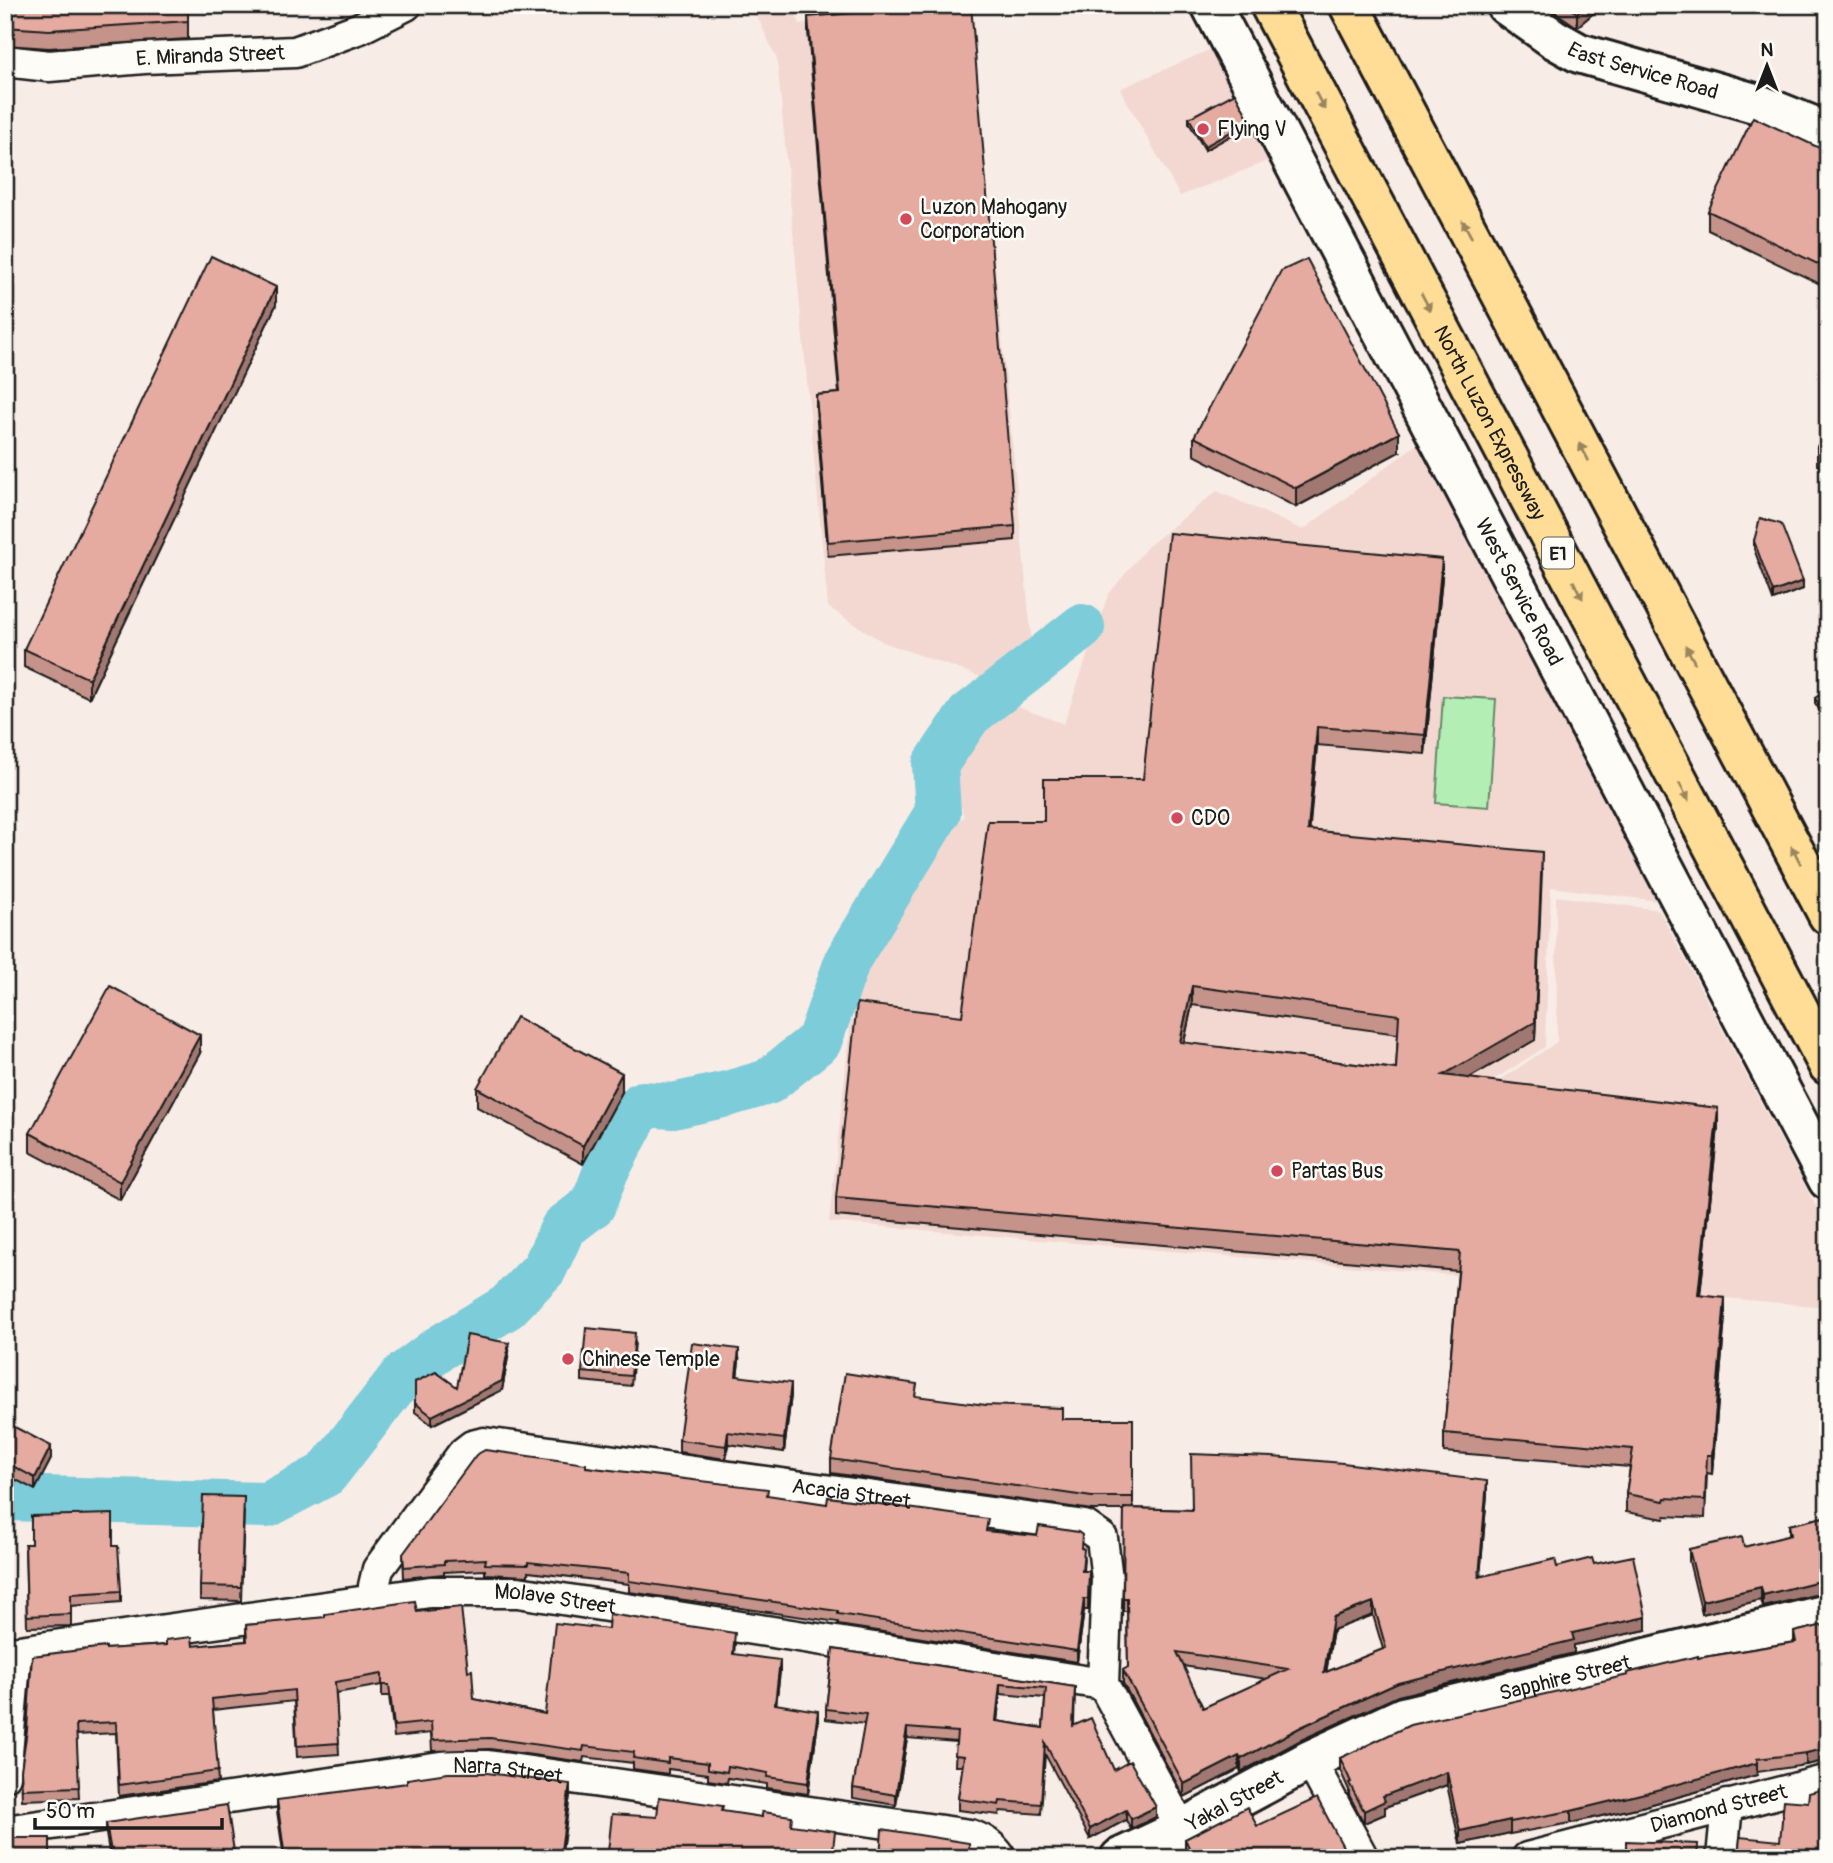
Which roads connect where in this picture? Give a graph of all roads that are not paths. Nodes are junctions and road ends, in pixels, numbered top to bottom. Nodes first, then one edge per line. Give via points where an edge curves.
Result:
1 (406, 5) edge
2 (1211, 5) edge
3 (1270, 5) edge
4 (1349, 5) edge
5 (1506, 5) edge
6 (5, 61) edge
7 (1828, 132) edge
8 (1828, 915) edge
9 (1828, 1065) edge
10 (1828, 1180) edge
11 (374, 1599) junction
12 (1828, 1614) edge
13 (11, 1653) edge
14 (1104, 1684) junction
15 (1310, 1760) junction
16 (5, 1776) edge
17 (1828, 1780) edge
18 (1727, 1805) junction
19 (1182, 1829) junction
20 (5, 1831) edge
21 (1001, 1858) edge
22 (1120, 1858) edge
23 (1363, 1858) edge
24 (1527, 1858) edge
25 (1722, 1858) edge

1 - 6 street, E. Miranda Street via 295,52 50,66
2 - 10 street, West Service Road
3 -> 9 highway, North Luzon Expressway / E1
8 -> 4 highway
5 - 7 street, East Service Road via 1579,53 1758,104
11 - 13 street, Molave Street
11 - 14 street, Molave Street via 430,1592 517,1592
11 - 14 street, Acacia Street via 378,1569 463,1453 484,1443 1085,1526 1102,1538 1105,1554
12 - 15 street, Sapphire Street via 1403,1717
13 - 16 street
14 - 19 street, Acacia Street
15 - 19 street, Yakal Street
15 - 23 street
17 - 18 street, Diamond Street
18 - 24 street, Diamond Street
18 - 25 street
19 - 22 street, Yakal Street
20 - 21 street, Narra Street via 434,1767 488,1766 970,1835 994,1847

